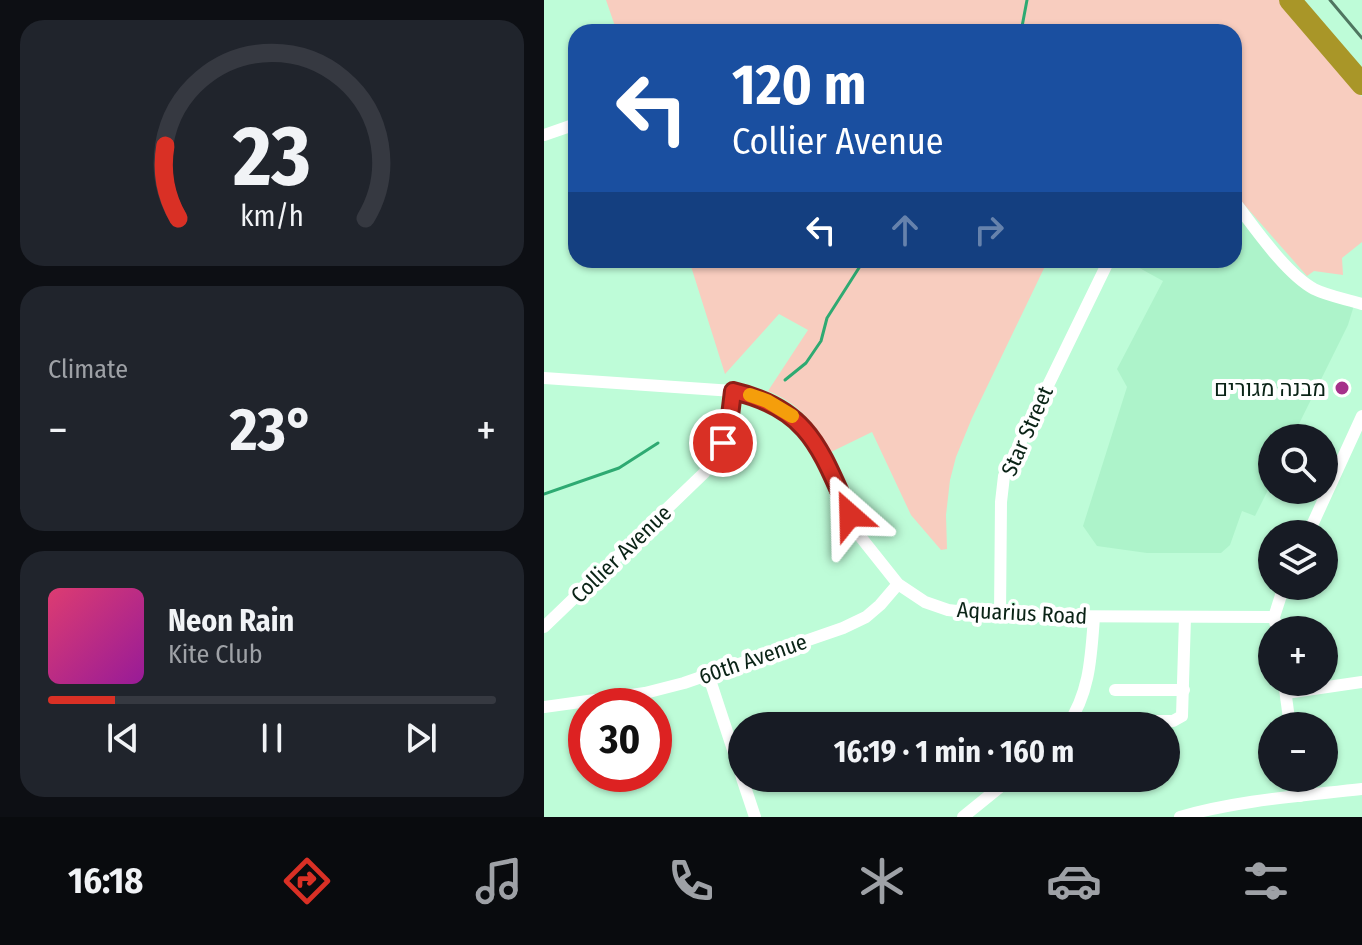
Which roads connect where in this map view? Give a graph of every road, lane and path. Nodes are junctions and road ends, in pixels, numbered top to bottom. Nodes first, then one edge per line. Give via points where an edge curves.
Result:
1 (1290, 0) edge
2 (1362, 84) edge
3 (568, 127) edge
4 (544, 135) edge
5 (1242, 211) edge
6 (1105, 268) edge
7 (1362, 304) edge
8 (544, 362) edge
9 (546, 378) edge
10 (733, 391) junction
11 (1362, 416) edge
12 (1314, 520) edge
13 (898, 584) junction
14 (1000, 616) junction
15 (1094, 617) junction
16 (1185, 617) junction
17 (1258, 623) edge
18 (544, 627) edge
19 (708, 674) junction
20 (1362, 682) edge
21 (1338, 684) edge
22 (1115, 690) dead end
23 (1184, 690) junction
24 (544, 707) edge
25 (1076, 712) edge
26 (1180, 717) edge
27 (728, 735) edge
28 (1362, 789) edge
29 (747, 792) edge
30 (994, 792) edge
31 (1300, 792) edge
32 (1300, 796) junction
33 (755, 817) edge
34 (963, 817) edge
35 (1180, 817) edge

1 - 2 highway
3 - 4 street
5 - 7 street via 1306,283
6 - 14 street, Star Street via 1004,476
8 - 9 street
9 - 10 street
10 - 13 street, Aquarius Road via 767,401 803,426 859,535
10 - 18 street, Collier Avenue via 723,443 704,473
11 - 12 street
13 - 14 street, Aquarius Road via 948,610
13 - 19 street, 60th Avenue via 866,617 843,628
14 - 15 street, Aquarius Road
15 - 16 street, Aquarius Road
15 - 25 street via 1089,676
16 - 17 street, Aquarius Road
16 - 23 street
19 - 24 street, 60th Avenue via 645,693
19 - 27 street
20 - 21 street
22 - 23 street
23 - 26 street
28 - 32 street
29 - 33 street
30 - 34 street
31 - 32 street
32 - 35 street

